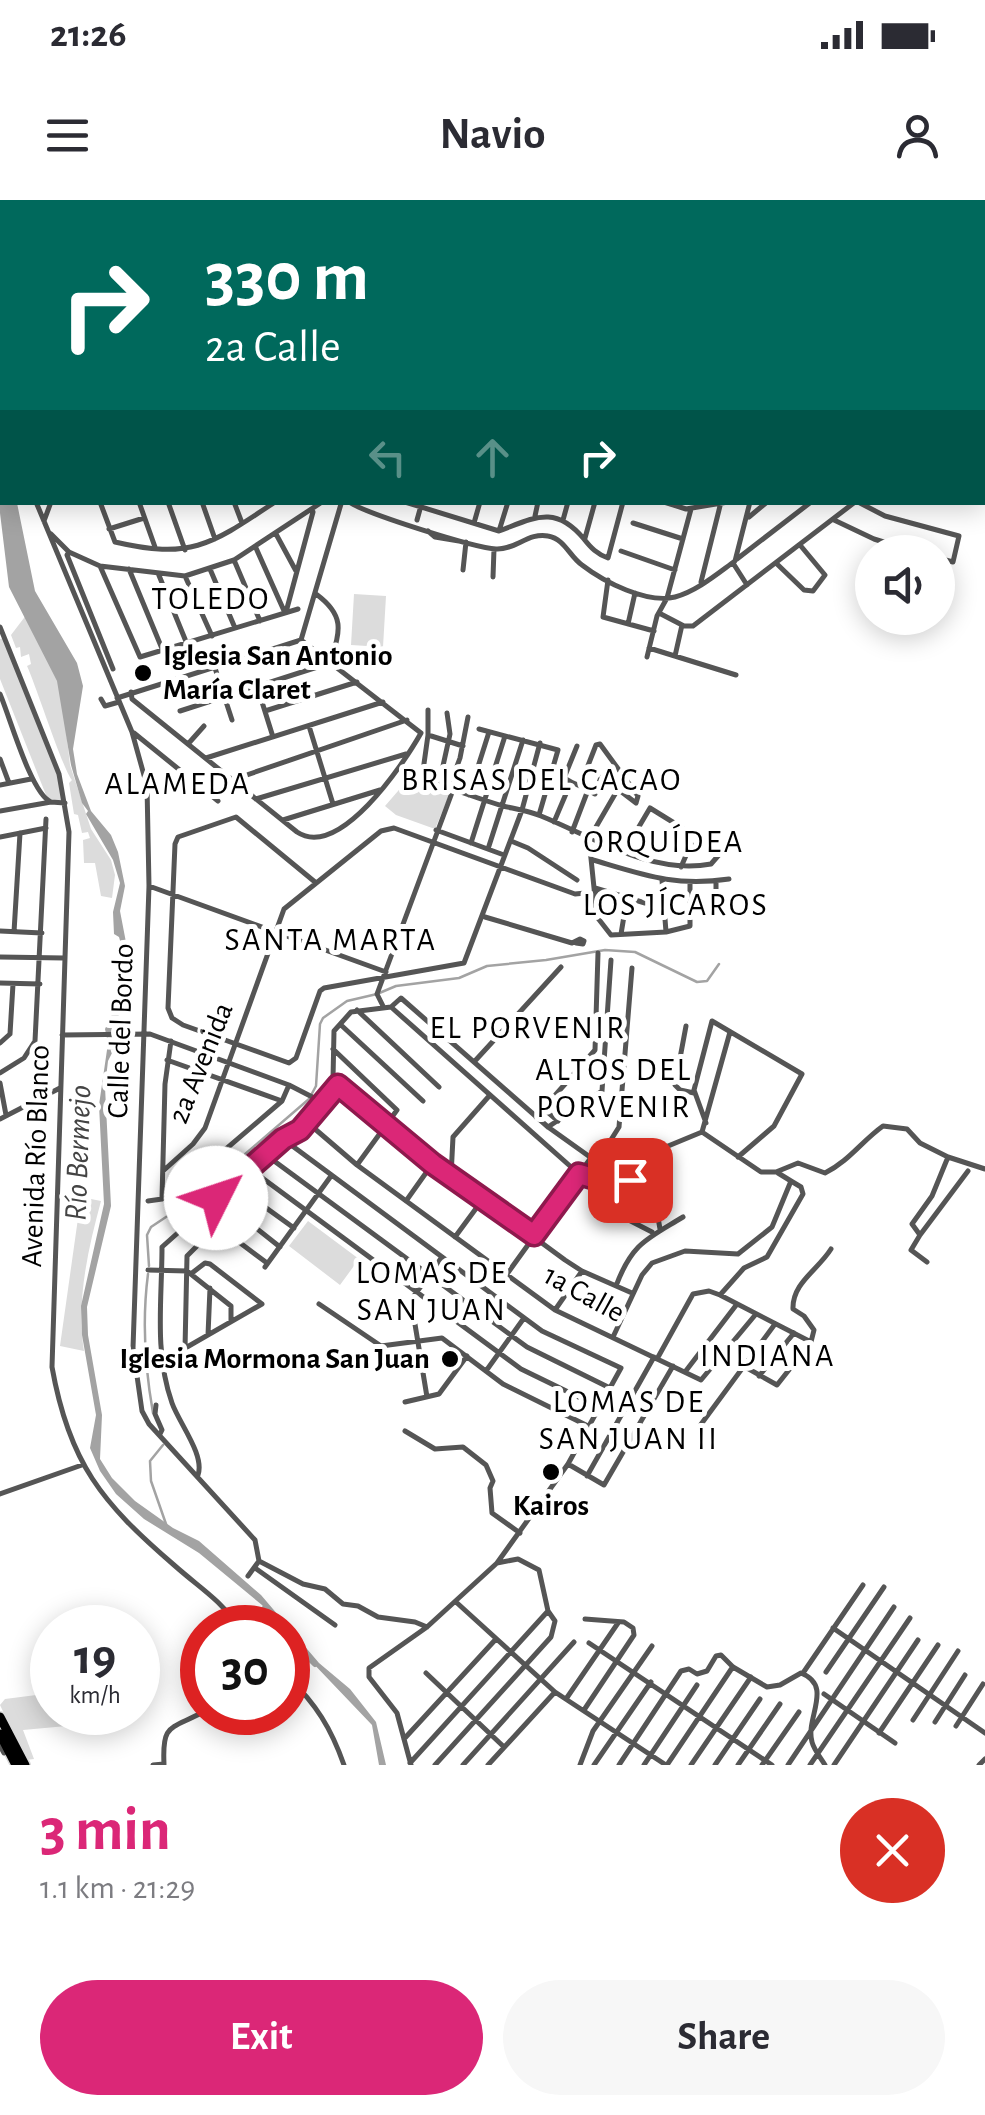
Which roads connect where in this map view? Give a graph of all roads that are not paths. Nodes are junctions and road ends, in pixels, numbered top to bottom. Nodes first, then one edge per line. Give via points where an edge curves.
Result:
1 (37, 505) edge
2 (50, 505) edge
3 (103, 505) edge
4 (141, 505) edge
5 (169, 505) edge
6 (203, 505) edge
7 (235, 505) edge
8 (320, 505) edge
9 (343, 505) edge
10 (421, 505) edge
11 (449, 505) edge
12 (479, 505) edge
13 (507, 505) edge
14 (537, 505) edge
15 (567, 505) edge
16 (593, 505) edge
17 (621, 505) edge
18 (723, 505) edge
19 (749, 505) edge
20 (763, 505) edge
21 (807, 505) edge
22 (853, 505) edge
23 (863, 505) edge
24 (263, 506) edge
25 (686, 507) edge
26 (314, 509) junction
27 (447, 516) junction
28 (534, 516) junction
29 (145, 518) junction
30 (746, 518) junction
31 (417, 520) dead end
32 (563, 520) junction
33 (834, 520) junction
34 (44, 521) junction
35 (474, 523) junction
36 (633, 523) dead end
37 (242, 524) junction
38 (48, 530) junction
39 (109, 530) junction
40 (502, 530) junction
41 (276, 534) junction
42 (866, 535) edge
43 (584, 539) junction
44 (215, 540) junction
45 (684, 540) junction
46 (740, 540) junction
47 (464, 541) junction
48 (800, 545) junction
49 (156, 548) junction
50 (256, 548) junction
51 (494, 549) junction
52 (185, 550) junction
53 (622, 551) dead end
54 (748, 551) junction
55 (69, 552) junction
56 (955, 553) edge
57 (234, 560) junction
58 (734, 562) junction
59 (776, 563) junction
60 (100, 566) junction
61 (129, 569) junction
62 (210, 569) junction
63 (463, 570) dead end
64 (675, 570) junction
65 (158, 573) junction
66 (297, 574) junction
67 (185, 576) junction
68 (493, 577) dead end
69 (608, 580) junction
70 (700, 585) junction
71 (748, 585) junction
72 (635, 592) junction
73 (316, 594) junction
74 (667, 598) junction
75 (298, 609) dead end
76 (286, 613) junction
77 (659, 613) junction
78 (260, 621) junction
79 (628, 624) junction
80 (682, 625) junction
81 (0, 627) edge
82 (235, 628) junction
83 (654, 631) junction
84 (212, 636) junction
85 (2, 640) edge
86 (301, 640) junction
87 (187, 644) junction
88 (649, 648) junction
89 (163, 651) junction
90 (646, 656) dead end
91 (675, 656) junction
92 (330, 663) junction
93 (214, 666) junction
94 (114, 668) dead end
95 (736, 674) dead end
96 (358, 682) junction
97 (257, 686) junction
98 (131, 692) junction
99 (0, 694) edge
100 (224, 696) junction
101 (117, 698) junction
102 (101, 699) dead end
103 (384, 702) junction
104 (2, 705) edge
105 (428, 710) dead end
106 (180, 711) dead end
107 (265, 711) junction
108 (448, 713) dead end
109 (468, 717) dead end
110 (232, 720) dead end
111 (406, 722) junction
112 (204, 726) dead end
113 (309, 726) junction
114 (479, 729) dead end
115 (132, 732) junction
116 (489, 732) junction
117 (425, 734) junction
118 (505, 736) junction
119 (273, 737) junction
120 (450, 740) junction
121 (523, 740) junction
122 (188, 744) junction
123 (540, 744) junction
124 (463, 746) junction
125 (577, 746) dead end
126 (316, 752) junction
127 (408, 753) junction
128 (392, 757) junction
129 (206, 758) junction
130 (0, 759) edge
131 (400, 764) junction
132 (324, 778) junction
133 (32, 779) junction
134 (232, 780) junction
135 (571, 782) junction
136 (9, 783) junction
137 (439, 784) junction
138 (0, 785) edge
139 (580, 786) junction
140 (451, 789) junction
141 (618, 789) junction
142 (381, 790) junction
143 (588, 790) junction
144 (469, 796) junction
145 (256, 799) junction
146 (218, 800) dead end
147 (487, 801) junction
148 (51, 802) junction
149 (65, 803) junction
150 (333, 805) junction
151 (504, 806) junction
152 (522, 810) junction
153 (0, 811) edge
154 (539, 815) junction
155 (46, 819) dead end
156 (283, 820) junction
157 (554, 822) junction
158 (46, 828) junction
159 (436, 830) junction
160 (572, 832) junction
161 (20, 833) junction
162 (0, 836) edge
163 (589, 839) junction
164 (511, 841) junction
165 (432, 842) junction
166 (471, 843) junction
167 (691, 844) dead end
168 (488, 849) junction
169 (624, 852) junction
170 (506, 855) junction
171 (593, 860) junction
172 (502, 867) junction
173 (682, 867) junction
174 (729, 879) dead end
175 (577, 880) dead end
176 (662, 880) junction
177 (716, 881) junction
178 (315, 882) junction
179 (690, 884) junction
180 (149, 886) junction
181 (595, 890) junction
182 (172, 895) junction
183 (627, 898) junction
184 (645, 902) dead end
185 (716, 908) dead end
186 (483, 916) junction
187 (0, 931) edge
188 (14, 932) junction
189 (276, 932) junction
190 (666, 932) junction
191 (42, 933) junction
192 (621, 935) junction
193 (576, 943) dead end
194 (598, 953) dead end
195 (0, 956) edge
196 (42, 958) junction
197 (64, 958) junction
198 (611, 960) dead end
199 (561, 966) dead end
200 (632, 968) dead end
201 (385, 974) junction
202 (0, 983) edge
203 (13, 984) junction
204 (40, 984) junction
205 (387, 1007) junction
206 (357, 1010) junction
207 (340, 1024) junction
208 (686, 1026) dead end
209 (730, 1032) junction
210 (62, 1034) junction
211 (144, 1035) junction
212 (171, 1041) junction
213 (0, 1042) edge
214 (236, 1044) junction
215 (333, 1049) junction
216 (595, 1050) junction
217 (606, 1058) junction
218 (167, 1060) junction
219 (229, 1062) junction
220 (474, 1062) junction
221 (0, 1073) edge
222 (223, 1080) junction
223 (0, 1083) edge
224 (289, 1085) junction
225 (338, 1085) junction
226 (439, 1086) dead end
227 (60, 1088) junction
228 (694, 1092) junction
229 (490, 1095) junction
230 (282, 1101) junction
231 (423, 1101) dead end
232 (324, 1103) junction
233 (544, 1108) junction
234 (536, 1117) junction
235 (3, 1118) edge
236 (558, 1121) junction
237 (308, 1122) junction
238 (706, 1123) junction
239 (386, 1126) junction
240 (548, 1127) junction
241 (702, 1132) junction
242 (283, 1139) junction
243 (647, 1154) junction
244 (266, 1155) junction
245 (738, 1157) junction
246 (948, 1157) junction
247 (594, 1160) junction
248 (433, 1164) junction
249 (357, 1165) junction
250 (250, 1169) junction
251 (985, 1170) edge
252 (163, 1171) junction
253 (776, 1172) junction
254 (968, 1172) dead end
255 (579, 1174) junction
256 (650, 1175) junction
257 (331, 1176) junction
258 (451, 1176) junction
259 (791, 1181) junction
260 (610, 1183) junction
261 (233, 1184) junction
262 (319, 1194) junction
263 (216, 1198) junction
264 (162, 1199) junction
265 (483, 1199) junction
266 (148, 1201) dead end
267 (406, 1201) junction
268 (306, 1210) junction
269 (199, 1212) junction
270 (684, 1217) dead end
271 (217, 1226) junction
272 (294, 1228) junction
273 (657, 1231) junction
274 (534, 1235) junction
275 (920, 1235) junction
276 (455, 1237) junction
277 (280, 1246) junction
278 (831, 1249) dead end
279 (442, 1257) junction
280 (927, 1262) dead end
281 (148, 1270) dead end
282 (162, 1271) junction
283 (582, 1271) junction
284 (190, 1272) junction
285 (428, 1274) junction
286 (506, 1274) junction
287 (616, 1286) junction
288 (210, 1288) junction
289 (416, 1291) junction
290 (632, 1293) junction
291 (720, 1295) junction
292 (319, 1304) dead end
293 (737, 1304) junction
294 (555, 1310) junction
295 (756, 1314) junction
296 (524, 1318) junction
297 (232, 1321) junction
298 (776, 1324) junction
299 (794, 1333) junction
300 (208, 1334) junction
301 (511, 1336) junction
302 (613, 1337) junction
303 (419, 1341) junction
304 (812, 1342) junction
305 (185, 1349) junction
306 (499, 1353) junction
307 (724, 1355) junction
308 (467, 1356) junction
309 (656, 1358) junction
310 (162, 1362) junction
311 (673, 1366) junction
312 (742, 1366) junction
313 (486, 1371) junction
314 (686, 1372) junction
315 (759, 1376) junction
316 (610, 1388) junction
317 (428, 1397) junction
318 (405, 1402) dead end
319 (156, 1404) dead end
320 (598, 1406) junction
321 (588, 1426) junction
322 (699, 1427) dead end
323 (405, 1430) dead end
324 (160, 1434) junction
325 (568, 1464) junction
326 (82, 1466) junction
327 (587, 1476) junction
328 (197, 1477) junction
329 (0, 1494) edge
330 (520, 1533) junction
331 (505, 1555) junction
332 (518, 1559) junction
333 (259, 1560) junction
334 (497, 1563) junction
335 (254, 1568) junction
336 (248, 1576) dead end
337 (862, 1584) dead end
338 (884, 1587) dead end
339 (456, 1602) junction
340 (223, 1605) edge
341 (894, 1607) dead end
342 (548, 1611) junction
343 (910, 1618) dead end
344 (585, 1619) dead end
345 (618, 1622) junction
346 (335, 1624) dead end
347 (427, 1627) junction
348 (833, 1628) junction
349 (496, 1639) junction
350 (849, 1639) junction
351 (918, 1640) dead end
352 (574, 1642) dead end
353 (589, 1643) dead end
354 (938, 1645) dead end
355 (652, 1646) dead end
356 (600, 1649) junction
357 (865, 1650) junction
358 (958, 1651) dead end
359 (511, 1652) junction
360 (618, 1660) junction
361 (881, 1661) junction
362 (733, 1667) junction
363 (635, 1671) junction
364 (826, 1672) dead end
365 (897, 1672) junction
366 (426, 1673) dead end
367 (803, 1673) junction
368 (965, 1675) dead end
369 (751, 1677) junction
370 (540, 1680) junction
371 (650, 1682) junction
372 (913, 1683) junction
373 (696, 1684) dead end
374 (983, 1684) edge
375 (447, 1692) junction
376 (555, 1692) junction
377 (667, 1693) junction
378 (824, 1694) dead end
379 (929, 1694) junction
380 (310, 1698) edge
381 (566, 1699) junction
382 (760, 1699) dead end
383 (832, 1699) junction
384 (684, 1704) junction
385 (780, 1704) dead end
386 (945, 1705) junction
387 (462, 1706) junction
388 (584, 1710) junction
389 (848, 1710) junction
390 (798, 1712) dead end
391 (700, 1716) junction
392 (0, 1717) edge
393 (962, 1717) junction
394 (476, 1720) junction
395 (913, 1720) dead end
396 (600, 1721) junction
397 (864, 1722) junction
398 (935, 1722) dead end
399 (180, 1724) edge
400 (956, 1726) dead end
401 (716, 1727) junction
402 (812, 1729) junction
403 (616, 1732) junction
404 (880, 1732) junction
405 (985, 1733) edge
406 (0, 1734) edge
407 (491, 1734) junction
408 (733, 1738) junction
409 (404, 1739) junction
410 (634, 1743) junction
411 (895, 1744) dead end
412 (0, 1746) edge
413 (504, 1747) junction
414 (749, 1749) junction
415 (4, 1753) dead end
416 (650, 1754) junction
417 (818, 1754) junction
418 (985, 1758) edge
419 (492, 1763) edge
420 (764, 1763) edge
421 (410, 1764) edge
422 (15, 1765) edge
423 (25, 1765) edge
424 (153, 1765) edge
425 (344, 1765) edge
426 (435, 1765) edge
427 (463, 1765) edge
428 (580, 1765) edge
429 (594, 1765) edge
430 (619, 1765) edge
431 (644, 1765) edge
432 (667, 1765) edge
433 (691, 1765) edge
434 (715, 1765) edge
435 (738, 1765) edge
436 (772, 1765) edge
437 (788, 1765) edge
438 (810, 1765) edge
439 (824, 1765) edge
440 (834, 1765) edge
441 (979, 1765) edge

1 - 34 street, Calle del Bordo
2 - 34 street
3 - 39 street
4 - 29 street
5 - 52 street
6 - 44 street
7 - 37 street
8 - 26 street
9 - 47 street
9 - 73 street
10 - 27 street
10 - 31 street
11 - 27 street
12 - 35 street
13 - 40 street
14 - 28 street
15 - 32 street
16 - 43 street
17 - 43 street via 608,558
18 - 70 street
19 - 30 street
20 - 30 street
21 - 54 street
22 - 33 street
23 - 56 street via 959,536
24 - 37 street
25 - 45 street
26 - 41 street
26 - 66 street
27 - 35 street
28 - 32 street
28 - 40 street
29 - 39 street
29 - 49 street
30 - 46 street
32 - 43 street
33 - 42 street
33 - 48 street
34 - 38 street, Calle del Bordo
35 - 40 street
36 - 45 street
37 - 44 street
38 - 55 street
38 - 101 street, Calle del Bordo
39 - 49 street via 115,542
41 - 50 street
41 - 66 street
44 - 52 street
45 - 64 street
46 - 54 street
46 - 58 street
47 - 51 street
47 - 63 street
48 - 59 street
48 - 59 street via 825,574 813,591
49 - 52 street
50 - 57 street
50 - 76 street
51 - 68 street
51 - 69 street via 552,537
53 - 64 street
54 - 58 street
55 - 60 street
55 - 94 street
57 - 62 street
57 - 78 street
58 - 70 street
58 - 71 street
59 - 71 street
60 - 61 street
60 - 89 street via 138,657
61 - 65 street
61 - 89 street
62 - 67 street
62 - 82 street
64 - 74 street
65 - 67 street
65 - 87 street
66 - 76 street
67 - 84 street
69 - 72 street
69 - 79 street via 602,614
70 - 74 street
71 - 80 street via 693,626
72 - 74 street
72 - 79 street
73 - 86 street
73 - 92 street via 332,606 340,627
74 - 77 street
75 - 76 street
76 - 78 street
77 - 80 street
77 - 83 street
78 - 82 street
79 - 83 street
80 - 91 street
81 - 85 street, Avenida Río Blanco
82 - 84 street
83 - 88 street
84 - 87 street
85 - 149 street, Avenida Río Blanco via 49,746
86 - 92 street
86 - 93 street
87 - 89 street
88 - 90 street
88 - 91 street
91 - 95 street
92 - 96 street
92 - 97 street
93 - 98 street
93 - 100 street
96 - 103 street
96 - 107 street
97 - 100 street
97 - 107 street
98 - 101 street
98 - 122 street
99 - 104 street
100 - 106 street
100 - 110 street
101 - 102 street via 105,706
101 - 115 street, Calle del Bordo
103 - 111 street
103 - 113 street
104 - 133 street
105 - 117 street
107 - 119 street
108 - 120 street
109 - 124 street
111 - 117 street
111 - 126 street
112 - 122 street
113 - 119 street
113 - 126 street
114 - 116 street
115 - 146 street
115 - 180 street, Calle del Bordo via 147,786
116 - 118 street
116 - 144 street
117 - 120 street
117 - 127 street
117 - 137 street via 422,778
118 - 121 street
118 - 147 street
119 - 129 street
120 - 124 street
120 - 137 street
121 - 123 street
121 - 151 street
122 - 129 street
123 - 152 street
123 - 154 street via 558,750
124 - 140 street
125 - 135 street via 564,778
126 - 132 street
126 - 134 street
127 - 128 street
127 - 131 street
128 - 131 street
128 - 132 street
129 - 134 street
130 - 136 street
131 - 142 street
132 - 145 street
132 - 150 street
133 - 136 street
133 - 148 street
134 - 145 street
135 - 139 street
135 - 157 street
136 - 138 street
137 - 140 street
139 - 141 street via 599,744 638,802
139 - 143 street
140 - 144 street
140 - 159 street
141 - 143 street via 603,776 595,794
141 - 163 street
142 - 150 street
142 - 156 street via 330,836 302,836
143 - 160 street
144 - 147 street
145 - 156 street
147 - 151 street
147 - 166 street
148 - 149 street
148 - 153 street
149 - 197 street, Avenida Río Blanco
150 - 156 street
151 - 152 street
151 - 168 street
152 - 154 street
152 - 164 street
154 - 157 street
155 - 158 street
157 - 160 street
158 - 161 street
158 - 191 street
159 - 165 street
159 - 166 street
160 - 163 street
161 - 162 street
161 - 188 street
163 - 169 street
163 - 171 street
164 - 170 street
164 - 175 street
165 - 172 street
165 - 178 street, 2a Avenida via 394,828 381,831
165 - 201 street
166 - 168 street
167 - 173 street
168 - 170 street
169 - 173 street
169 - 173 street via 650,808 724,850 711,864
170 - 172 street
171 - 176 street
171 - 181 street
172 - 181 street via 575,894
172 - 186 street
174 - 177 street
176 - 179 street
176 - 190 street
177 - 179 street
177 - 185 street
178 - 182 street via 236,817 180,836
178 - 189 street, 2a Avenida via 284,909
179 - 190 street via 690,926
180 - 182 street
180 - 211 street, Calle del Bordo
181 - 183 street
181 - 192 street via 597,917 609,933
182 - 189 street
182 - 214 street via 168,1008 178,1023
183 - 184 street
183 - 192 street
186 - 193 street
186 - 201 street via 459,964
187 - 188 street
188 - 191 street
189 - 201 street
189 - 214 street, 2a Avenida
190 - 192 street
191 - 196 street
194 - 216 street
195 - 196 street
196 - 197 street
196 - 204 street
197 - 210 street, Avenida Río Blanco
198 - 217 street
199 - 220 street
200 - 247 street via 619,1127
201 - 205 street via 378,994
201 - 214 street via 320,991 296,1058 287,1063
202 - 203 street
203 - 204 street
203 - 213 street via 10,1034
204 - 221 street via 35,1041 24,1058
205 - 206 street
205 - 220 street via 401,998
205 - 229 street
206 - 207 street
206 - 226 street
207 - 215 street
207 - 231 street
208 - 228 street via 675,1085
209 - 228 street via 712,1021
209 - 238 street
209 - 245 street via 802,1074 774,1126
210 - 211 street
210 - 227 street, Avenida Río Blanco
211 - 212 street
211 - 324 street, Calle del Bordo via 132,1348 142,1411
212 - 218 street
212 - 219 street
214 - 219 street, 2a Avenida
215 - 225 street via 332,1079
215 - 239 street via 397,1110
216 - 217 street
216 - 233 street
217 - 236 street via 600,1094
218 - 222 street
218 - 252 street
219 - 222 street, 2a Avenida
219 - 224 street
220 - 234 street
222 - 230 street
222 - 252 street, 2a Avenida via 200,1136
223 - 235 street
224 - 230 street
224 - 232 street
225 - 232 street
225 - 239 street
227 - 235 street
227 - 326 street, Avenida Río Blanco via 52,1368 59,1408
228 - 238 street
229 - 255 street
229 - 258 street via 453,1137
230 - 264 street
232 - 237 street
233 - 234 street
233 - 236 street
234 - 240 street
236 - 240 street
237 - 242 street
237 - 249 street, 1a Calle
238 - 241 street
239 - 248 street
239 - 249 street
240 - 247 street
241 - 243 street
241 - 245 street
242 - 244 street
242 - 257 street, 1a Calle
243 - 247 street
243 - 256 street
244 - 250 street
244 - 262 street
245 - 253 street via 762,1172
246 - 251 street
246 - 253 street via 908,1129 888,1125 826,1173 798,1163
246 - 275 street via 912,1224
247 - 255 street
248 - 258 street
248 - 267 street
249 - 267 street, 1a Calle
250 - 261 street
250 - 268 street
252 - 264 street
253 - 259 street
254 - 275 street
255 - 260 street
255 - 274 street
256 - 260 street
256 - 273 street
257 - 262 street
257 - 279 street, 1a Calle
258 - 265 street
259 - 290 street via 772,1227 745,1249 732,1255 673,1253 652,1263
259 - 291 street via 804,1194 774,1247
260 - 273 street via 617,1214
261 - 263 street
261 - 272 street
262 - 268 street
262 - 285 street
263 - 269 street
263 - 277 street
264 - 266 street
265 - 274 street
265 - 276 street
267 - 276 street, 1a Calle
268 - 272 street
268 - 289 street
269 - 271 street
269 - 282 street via 164,1244
270 - 273 street, 1a Calle
271 - 277 street via 266,1265
271 - 284 street via 190,1250
272 - 277 street
273 - 287 street, 1a Calle via 634,1248
274 - 283 street
274 - 286 street
275 - 280 street via 911,1250
276 - 286 street, 1a Calle
278 - 304 street via 793,1300 793,1309 814,1330
279 - 285 street
279 - 296 street, 1a Calle
281 - 282 street
282 - 284 street
282 - 310 street
283 - 287 street
283 - 294 street
284 - 288 street
284 - 297 street via 205,1262 256,1296 262,1305
284 - 305 street
285 - 289 street
285 - 301 street
286 - 294 street, 1a Calle
287 - 290 street
288 - 297 street via 230,1306
288 - 300 street
289 - 303 street via 411,1300
289 - 306 street
290 - 302 street
291 - 293 street
291 - 309 street via 694,1294
292 - 303 street via 381,1346
293 - 295 street
293 - 314 street
294 - 302 street, 1a Calle
295 - 298 street
295 - 307 street
296 - 301 street
296 - 316 street, 1a Calle via 621,1368
297 - 300 street
298 - 299 street
298 - 312 street
299 - 304 street
299 - 315 street
300 - 305 street
301 - 306 street
301 - 316 street
302 - 309 street, 1a Calle
303 - 308 street via 442,1338
303 - 317 street
304 - 315 street via 777,1385
305 - 310 street
306 - 313 street
306 - 320 street
307 - 312 street
307 - 314 street, 1a Calle via 704,1378
308 - 313 street
308 - 317 street via 439,1394
309 - 311 street, 1a Calle
309 - 327 street
310 - 328 street via 200,1464
311 - 314 street, 1a Calle
311 - 327 street via 604,1486
312 - 315 street
312 - 322 street
313 - 321 street
316 - 320 street
317 - 318 street
319 - 324 street
320 - 321 street
321 - 325 street
323 - 330 street via 434,1448 463,1446 486,1464 492,1513
324 - 328 street, Calle del Bordo
325 - 327 street
325 - 330 street
326 - 329 street
326 - 340 street, Avenida Río Blanco via 126,1523
328 - 333 street, Calle del Bordo via 255,1540
330 - 331 street
331 - 332 street
331 - 334 street
332 - 334 street
332 - 342 street via 539,1570
333 - 335 street
333 - 347 street via 343,1604
334 - 339 street
335 - 336 street
335 - 346 street
337 - 348 street
338 - 350 street
339 - 347 street
339 - 349 street
341 - 357 street
342 - 359 street
342 - 394 street via 555,1621 551,1636
343 - 361 street
344 - 345 street
345 - 356 street
345 - 360 street via 628,1624 634,1636
347 - 409 street via 368,1671 397,1712
348 - 350 street
348 - 367 street
349 - 359 street
349 - 375 street
350 - 357 street
350 - 364 street
351 - 365 street
352 - 370 street
353 - 356 street
354 - 372 street
355 - 363 street
356 - 360 street
356 - 381 street
357 - 361 street
357 - 383 street
358 - 379 street
359 - 370 street
359 - 387 street
360 - 363 street
360 - 388 street
361 - 365 street
361 - 389 street
362 - 369 street
362 - 377 street via 718,1655 707,1671 682,1671
362 - 391 street
363 - 371 street
363 - 396 street
365 - 372 street
365 - 397 street
366 - 375 street
367 - 369 street via 770,1688
367 - 402 street via 817,1687
368 - 386 street
369 - 401 street
370 - 376 street
370 - 407 street
371 - 377 street
371 - 403 street
372 - 379 street
372 - 404 street
373 - 384 street
374 - 393 street
375 - 387 street
375 - 409 street
376 - 381 street
376 - 413 street
377 - 384 street
377 - 410 street
378 - 383 street
379 - 386 street
379 - 395 street
380 - 425 street
381 - 388 street
382 - 408 street
383 - 389 street
383 - 402 street
384 - 391 street
384 - 416 street
385 - 414 street
386 - 393 street
386 - 398 street
387 - 394 street
387 - 421 street
388 - 396 street
389 - 397 street
389 - 417 street
390 - 420 street
391 - 401 street
391 - 432 street
392 - 423 highway
393 - 400 street
393 - 405 street
394 - 407 street
394 - 426 street
396 - 403 street
396 - 428 street
397 - 404 street
397 - 440 street
399 - 424 street via 163,1738 164,1764
401 - 408 street
401 - 433 street
402 - 417 street
402 - 437 street
403 - 410 street
403 - 429 street
404 - 411 street
406 - 422 highway
407 - 413 street
407 - 427 street
408 - 414 street
408 - 434 street
409 - 421 street
410 - 416 street
410 - 430 street
412 - 415 street
413 - 419 street
414 - 420 street
414 - 435 street
416 - 431 street
416 - 432 street
417 - 438 street
417 - 439 street
418 - 441 street
420 - 436 street

